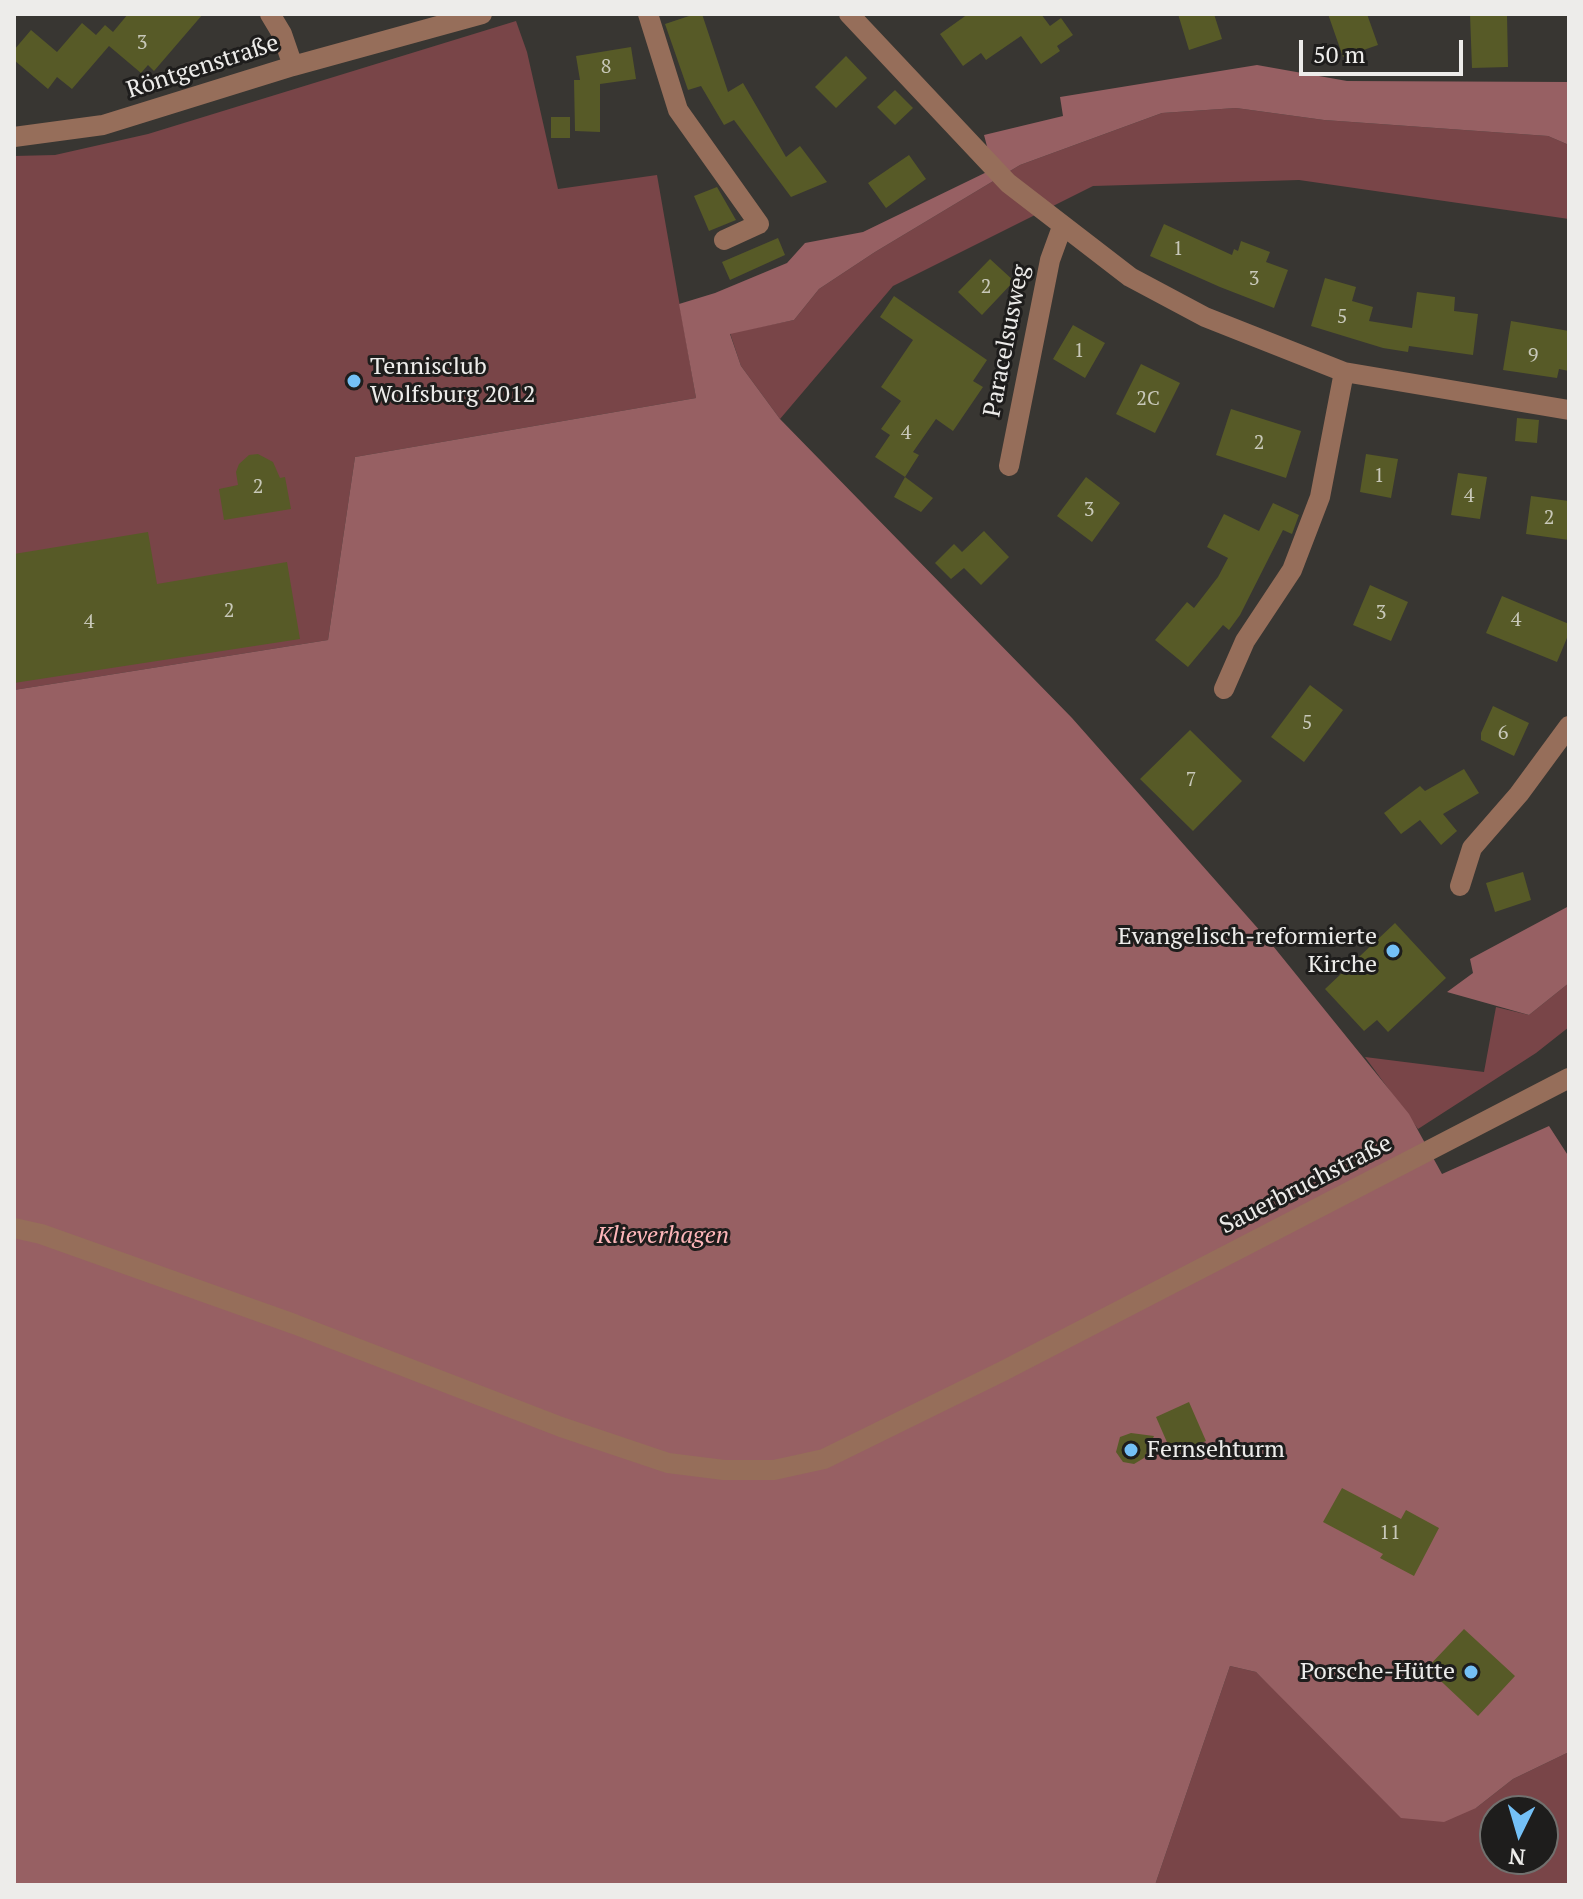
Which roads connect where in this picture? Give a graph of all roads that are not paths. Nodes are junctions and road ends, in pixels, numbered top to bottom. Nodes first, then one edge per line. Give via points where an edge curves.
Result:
1 (270, 14) edge
2 (482, 14) edge
3 (648, 14) edge
4 (849, 14) edge
5 (293, 66) junction
6 (78, 129) junction
7 (14, 130) edge
8 (14, 137) edge
9 (1062, 227) junction
10 (724, 240) dead end
11 (1344, 372) junction
12 (1569, 410) edge
13 (1009, 466) dead end
14 (1224, 689) dead end
15 (1569, 726) edge
16 (1460, 886) dead end
17 (1569, 1078) edge
18 (14, 1228) edge

1 - 5 street
2 - 5 street, Röntgenstraße
3 - 10 street via 678,110 759,224
4 - 9 street via 993,169
5 - 6 street, Röntgenstraße via 134,117
6 - 7 street, Röntgenstraße
6 - 8 street, Röntgenstraße
9 - 11 street via 1130,277 1205,317
9 - 13 street, Paracelsusweg via 1050,260
11 - 12 street
11 - 14 street via 1320,497 1292,570 1245,641
15 - 16 street via 1472,848
17 - 18 street, Sauerbruchstraße via 1003,1371 824,1459 774,1470 668,1463 294,1324

